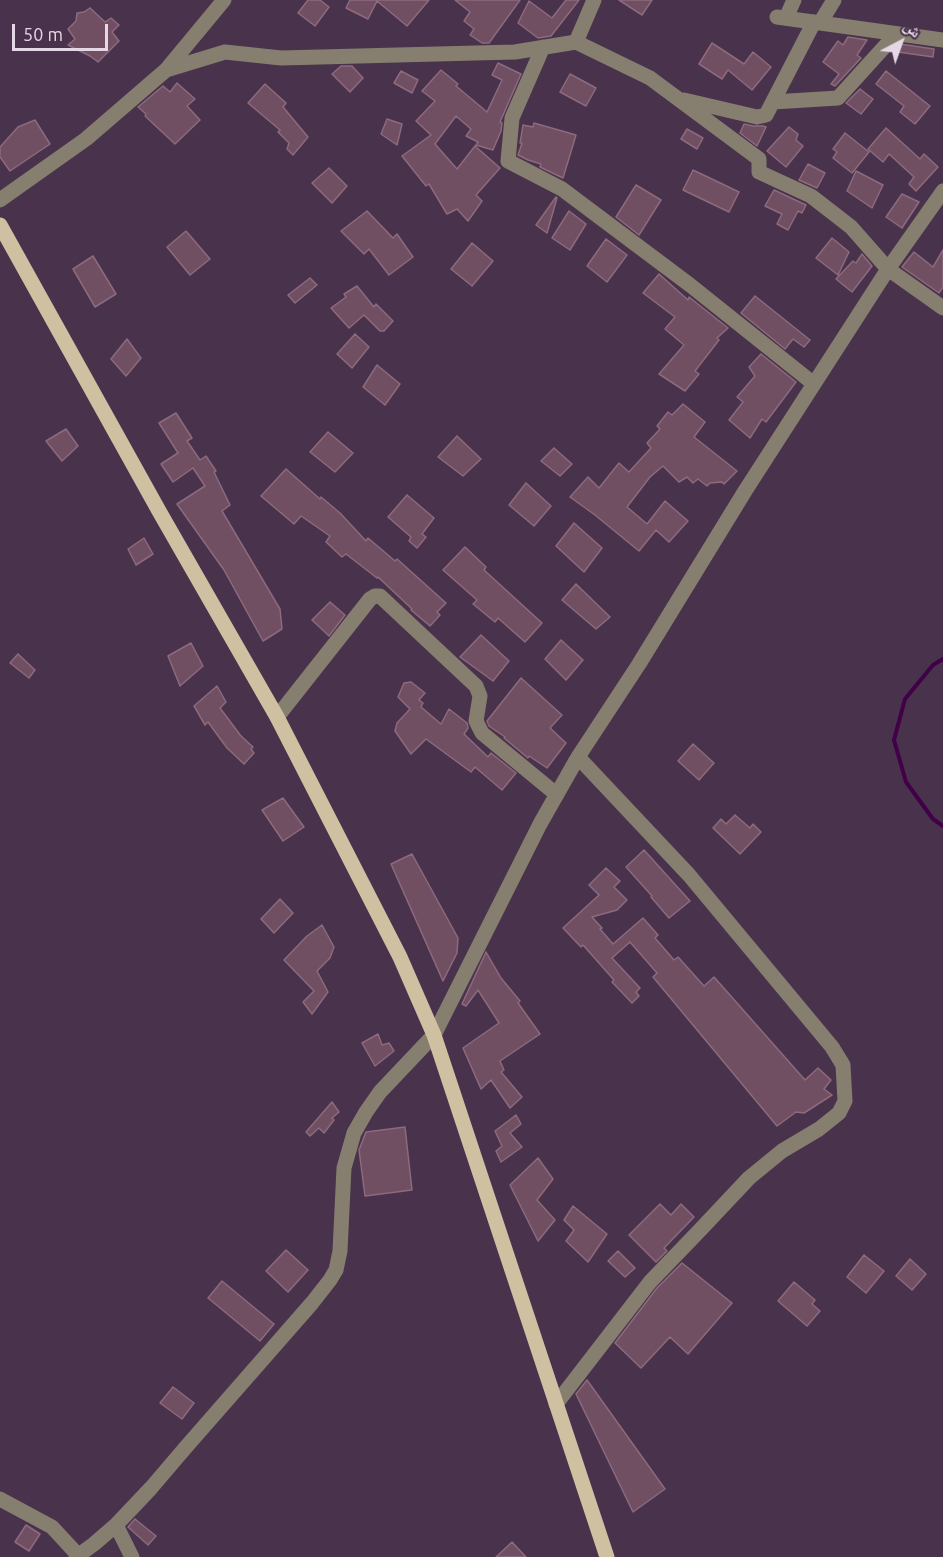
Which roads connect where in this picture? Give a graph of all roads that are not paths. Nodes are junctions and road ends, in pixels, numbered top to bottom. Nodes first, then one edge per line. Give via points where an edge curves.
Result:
1 (224, 0) edge
2 (594, 0) edge
3 (794, 0) edge
4 (834, 0) edge
5 (817, 23) junction
6 (896, 34) junction
7 (943, 40) edge
8 (576, 42) junction
9 (543, 47) junction
10 (166, 70) junction
11 (676, 98) junction
12 (773, 102) junction
13 (943, 191) edge
14 (0, 200) edge
15 (0, 225) edge
16 (888, 269) junction
17 (943, 308) edge
18 (814, 384) junction
19 (277, 717) junction
20 (578, 757) junction
21 (556, 794) junction
22 (434, 1035) junction
23 (556, 1404) junction
24 (0, 1499) edge
25 (116, 1525) junction
26 (77, 1556) edge
27 (132, 1557) edge
28 (607, 1557) edge

1 - 10 street
2 - 8 street
3 - 5 street via 781,18
4 - 5 street
5 - 6 street
5 - 12 street
6 - 7 street
6 - 12 street via 838,98
8 - 9 street
8 - 11 street via 650,78
9 - 10 street via 515,52 281,58 225,52
9 - 18 street via 512,118 508,160 562,189
10 - 14 street via 86,139
11 - 12 street via 757,117 766,115
11 - 16 street via 759,159 759,172 811,196 851,227
13 - 16 street
15 - 19 main road
16 - 17 street
16 - 18 street
18 - 20 street
19 - 21 street via 370,599 380,596 476,686 480,696 476,721 482,734
19 - 22 main road via 400,957
20 - 21 street
20 - 23 street via 689,875 832,1047 843,1065 844,1101 839,1113 749,1178 693,1236 650,1282
21 - 22 street
22 - 23 main road
22 - 25 street via 380,1092 354,1133 344,1168 340,1251 330,1280
23 - 28 main road
24 - 26 street via 51,1527
25 - 26 street
25 - 27 street

